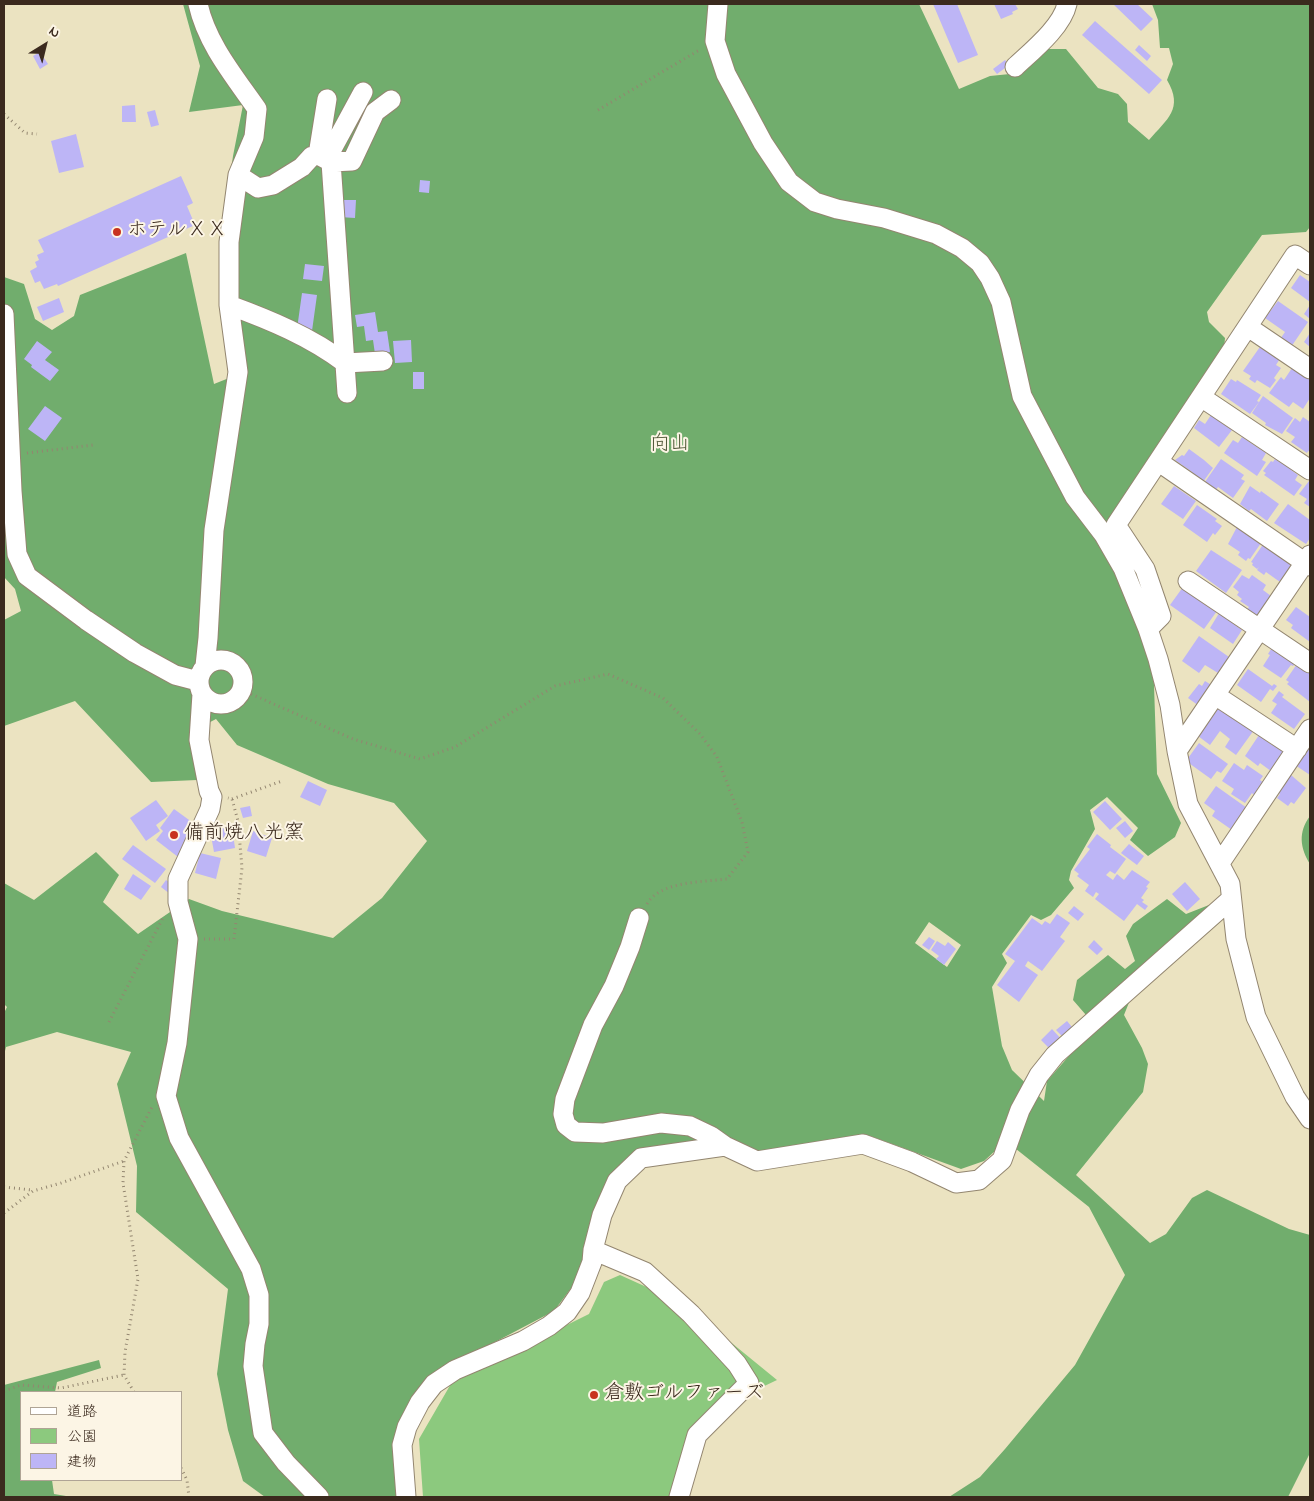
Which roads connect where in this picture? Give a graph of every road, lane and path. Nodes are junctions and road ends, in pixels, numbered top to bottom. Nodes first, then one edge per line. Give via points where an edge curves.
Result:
1 (198, 4) edge
2 (718, 4) edge
3 (1066, 4) edge
4 (715, 41) junction
5 (1015, 67) dead end
6 (363, 92) dead end
7 (327, 99) dead end
8 (391, 100) dead end
9 (598, 110) dead end
10 (4, 114) edge
11 (37, 134) dead end
12 (324, 158) junction
13 (238, 175) junction
14 (1310, 265) edge
15 (229, 305) junction
16 (4, 314) edge
17 (1248, 326) junction
18 (383, 361) dead end
19 (345, 363) junction
20 (1310, 369) edge
21 (347, 393) dead end
22 (1201, 397) junction
23 (93, 445) dead end
24 (11, 455) junction
25 (1159, 462) junction
26 (1310, 470) edge
27 (1309, 562) edge
28 (1188, 582) dead end
29 (1148, 629) junction
30 (1260, 630) junction
31 (1310, 663) edge
32 (202, 681) junction
33 (242, 690) junction
34 (1215, 695) junction
35 (1310, 729) edge
36 (1297, 749) junction
37 (1177, 751) junction
38 (282, 781) dead end
39 (212, 797) junction
40 (232, 799) junction
41 (1220, 863) junction
42 (1231, 899) junction
43 (178, 902) junction
44 (639, 918) joint
45 (188, 939) junction
46 (109, 1022) dead end
47 (166, 1096) junction
48 (1310, 1119) edge
49 (725, 1146) junction
50 (124, 1160) junction
51 (4, 1187) edge
52 (33, 1190) junction
53 (4, 1213) edge
54 (593, 1250) junction
55 (124, 1375) junction
56 (4, 1391) edge
57 (133, 1391) edge
58 (182, 1470) edge
59 (189, 1497) edge
60 (319, 1497) edge
61 (406, 1497) edge
62 (679, 1497) edge

1 - 13 street via 220,57 257,109 254,137
2 - 4 street
3 - 5 street via 1065,13 1041,43
4 - 9 path
4 - 29 street via 726,74 763,144 790,182 816,202 936,234 962,248 980,263 1001,302 1022,396 1075,498 1104,535 1123,568
6 - 12 street
7 - 12 street
8 - 12 street via 375,112 352,161
10 - 11 path via 25,133
12 - 13 street via 312,156 302,167 273,185 258,188
12 - 19 street
13 - 15 street via 229,242
14 - 17 street via 1295,255
15 - 19 street via 318,344
15 - 32 street via 238,372 214,530 208,638
16 - 24 street
17 - 20 street
17 - 22 street
18 - 19 street
19 - 21 street
22 - 25 street
22 - 26 street
23 - 24 path
24 - 32 street via 17,554 27,576 135,653 175,675
25 - 27 street
25 - 29 street via 1116,525 1145,569 1161,616
27 - 30 street
28 - 30 street
29 - 37 street via 1170,705
30 - 31 street
30 - 34 street
32 - 33 street via 213,703 233,701
32 - 33 street via 212,661 229,661 242,673
32 - 39 street via 199,740
33 - 44 path via 353,739 420,759 454,747 555,686 608,674 663,698 700,734 717,757 742,822 748,852 727,879 667,887 650,898
34 - 36 street
34 - 37 street
35 - 36 street
36 - 41 street
37 - 41 street via 1188,804
38 - 40 path
39 - 40 path
39 - 43 street via 210,809 178,879
40 - 45 path via 238,821 242,868 234,940
41 - 42 street via 1230,884
42 - 48 street via 1236,939 1256,1017 1295,1098
42 - 49 street via 1055,1055 1039,1075 1020,1110 1002,1160 979,1180 956,1183 863,1144 758,1161
43 - 45 street
43 - 46 path via 168,907
44 - 49 street via 614,986 593,1025 564,1098 566,1125 575,1132 603,1133 661,1123 690,1126
45 - 47 street via 177,1042
47 - 50 path via 157,1098
47 - 60 street via 179,1138 254,1277 259,1324 254,1366 263,1433
49 - 54 street via 641,1158 617,1181 602,1215
50 - 52 path
50 - 55 path via 124,1183 138,1279
51 - 52 path
52 - 53 path
54 - 61 street via 592,1262 580,1293 567,1312 523,1341 455,1370 434,1384 420,1402 407,1426 402,1445
54 - 62 street via 645,1272 698,1321 737,1364 749,1383 697,1436
55 - 56 path via 61,1388 21,1386
55 - 57 path
58 - 59 path

